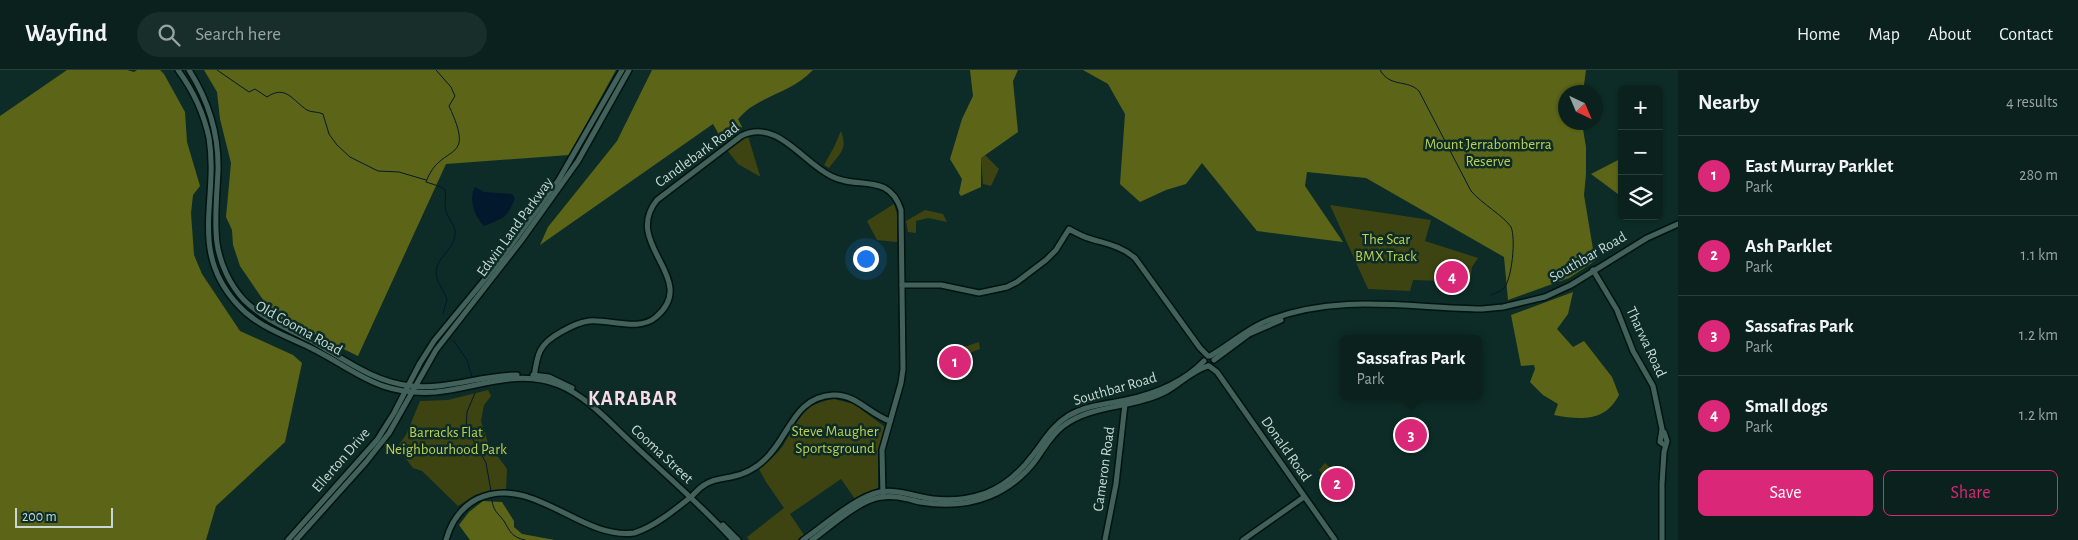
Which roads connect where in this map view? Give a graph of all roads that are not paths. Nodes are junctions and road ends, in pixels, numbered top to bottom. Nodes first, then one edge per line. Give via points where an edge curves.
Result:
1 (178, 70) edge
2 (188, 70) edge
3 (622, 70) edge
4 (629, 70) edge
5 (1678, 224) edge
6 (1593, 270) junction
7 (902, 284) junction
8 (1209, 361) junction
9 (534, 376) junction
10 (473, 383) junction
11 (408, 386) junction
12 (415, 386) junction
13 (408, 392) junction
14 (1124, 403) junction
15 (890, 421) junction
16 (883, 494) junction
17 (690, 497) junction
18 (1304, 497) junction
19 (705, 511) junction
20 (622, 538) edge
21 (288, 540) edge
22 (296, 540) edge
23 (446, 540) edge
24 (733, 540) edge
25 (738, 540) edge
26 (803, 540) edge
27 (812, 540) edge
28 (1104, 540) edge
29 (1243, 540) edge
30 (1335, 540) edge
31 (1662, 540) edge

1 - 13 main road, Old Cooma Road via 199,107 208,138 211,177 208,242 215,268 227,292 245,312 270,329 361,378
2 - 11 main road, Old Cooma Road via 205,101 214,133 218,164 217,242 222,265 236,289 268,319 362,371
3 - 11 main road, Edwin Land Parkway via 558,181 499,262 434,341
4 - 12 main road, Edwin Land Parkway via 578,161 445,338
5 - 6 main road, Southbar Road
6 - 8 main road, Southbar Road via 1571,285 1545,296 1503,307 1471,309 1341,304 1299,311 1249,334
6 - 31 main road, Tharwa Road via 1617,310 1633,351 1653,386 1664,441
7 - 8 main road, Donald Road via 941,285 980,293 1007,287 1046,260 1069,229 1088,239 1114,244 1135,258
7 - 9 main road, Candlebark Road via 901,210 889,190 876,184 846,182 830,176 773,134 752,132 741,136 649,209 646,229 670,288 668,300 658,316 638,324 590,321 570,327 542,346 536,357
7 - 15 main road, Candlebark Road via 903,369
8 - 14 main road, Southbar Road via 1161,394
8 - 18 main road, Donald Road
9 - 10 main road, Old Cooma Road
9 - 17 main road, Cooma Street via 573,392
10 - 12 main road, Old Cooma Road
10 - 13 main road, Old Cooma Road via 437,392
11 - 12 main road, Old Cooma Road
11 - 13 main road, Edwin Land Parkway
12 - 13 main road, Edwin Land Parkway
13 - 21 main road, Ellerton Drive via 370,450
13 - 22 main road, Ellerton Drive via 392,428 377,449
14 - 16 main road, Southbar Road via 1091,411 1070,421 1050,439 1021,476 990,496 943,505
14 - 28 main road, Cameron Road via 1114,499
15 - 16 main road, Candlebark Road via 881,457
15 - 17 main road via 847,397 828,396 812,400 798,411 775,448 756,467 707,483
16 - 26 main road, Southbar Road via 860,500
16 - 27 main road, Southbar Road via 862,504
17 - 19 main road, Cooma Street
17 - 20 main road via 648,526
18 - 29 main road
18 - 30 main road, Donald Road
19 - 24 main road, Cooma Street
19 - 25 main road, Cooma Street
20 - 23 main road via 599,533 529,500 499,494 478,499 463,509 453,521

